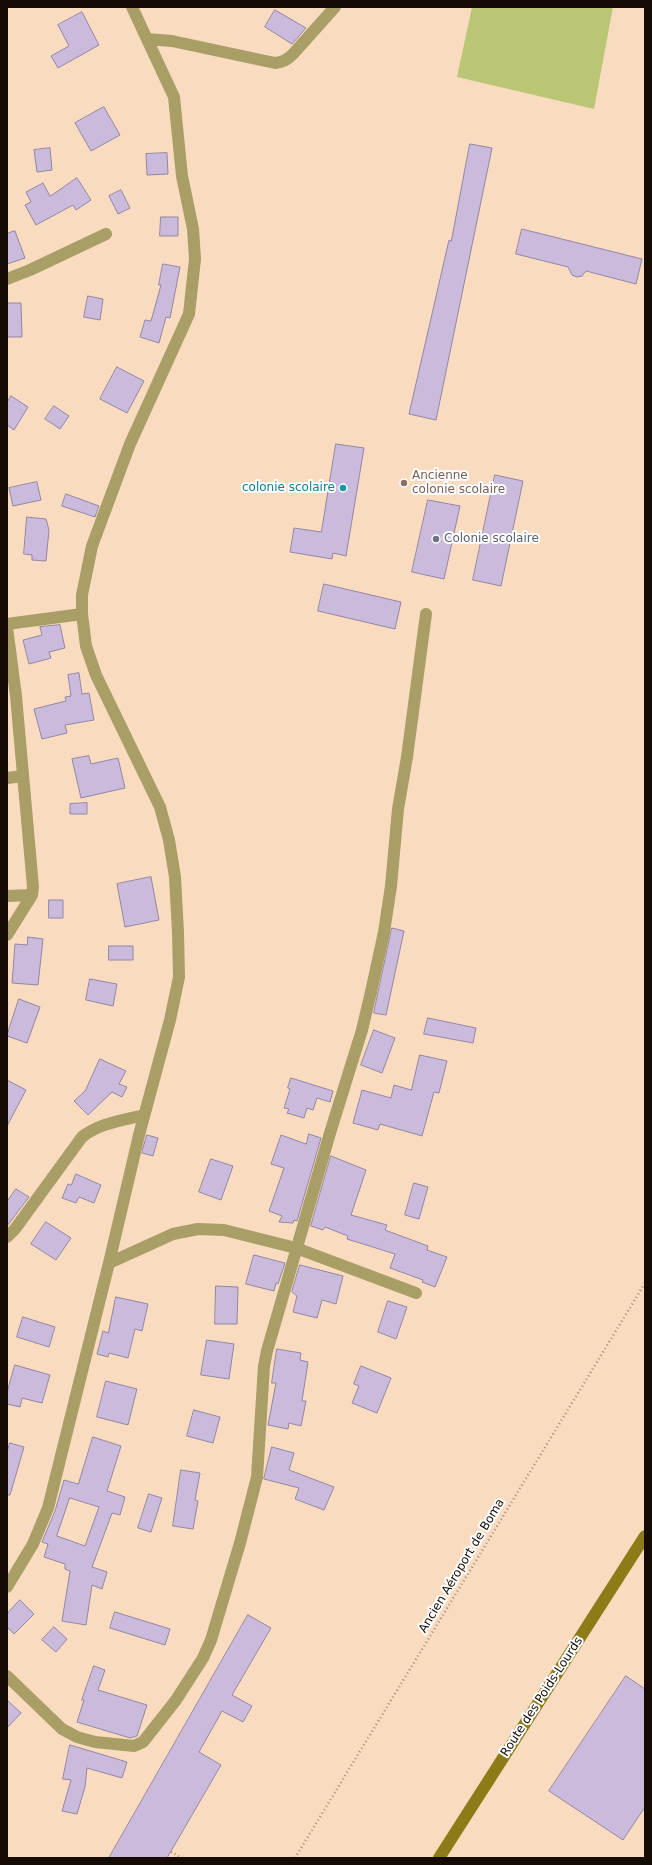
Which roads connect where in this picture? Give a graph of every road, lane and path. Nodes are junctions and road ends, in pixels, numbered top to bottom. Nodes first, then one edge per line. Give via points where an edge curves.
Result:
1 (132, 7) edge
2 (335, 7) edge
3 (147, 38) junction
4 (106, 234) dead end
5 (7, 278) edge
6 (82, 614) junction
7 (426, 614) dead end
8 (7, 626) edge
9 (24, 776) junction
10 (7, 778) edge
11 (32, 894) junction
12 (7, 896) edge
13 (7, 935) edge
14 (144, 1115) junction
15 (7, 1237) edge
16 (296, 1248) junction
17 (109, 1263) junction
18 (645, 1283) edge
19 (416, 1293) dead end
20 (645, 1536) edge
21 (7, 1587) edge
22 (7, 1676) edge
23 (171, 1852) dead end
24 (182, 1858) edge
25 (295, 1858) edge
26 (439, 1858) edge

1 - 3 street
2 - 3 street via 293,54 280,63
3 - 6 street via 174,97 176,108 182,176 195,244 191,303 189,314 130,444 92,546 83,588
4 - 5 street via 30,270
6 - 8 street
6 - 14 street via 86,646 96,675 160,807 175,877 179,977
7 - 16 street via 398,809 384,932 362,1030
8 - 9 street
9 - 10 street
9 - 11 street
11 - 12 street
11 - 13 street
14 - 15 street via 103,1126 89,1131 82,1137
14 - 17 street
16 - 17 street via 224,1230 198,1229 173,1234
16 - 19 street
16 - 22 street via 265,1359 254,1493 211,1640 203,1658 176,1700 143,1742 134,1746 95,1742 62,1729
17 - 21 street via 48,1508 33,1544
18 - 25 path, Ancien Aéroport de Boma
20 - 26 street, Route des Poids-Lourds
23 - 24 path

